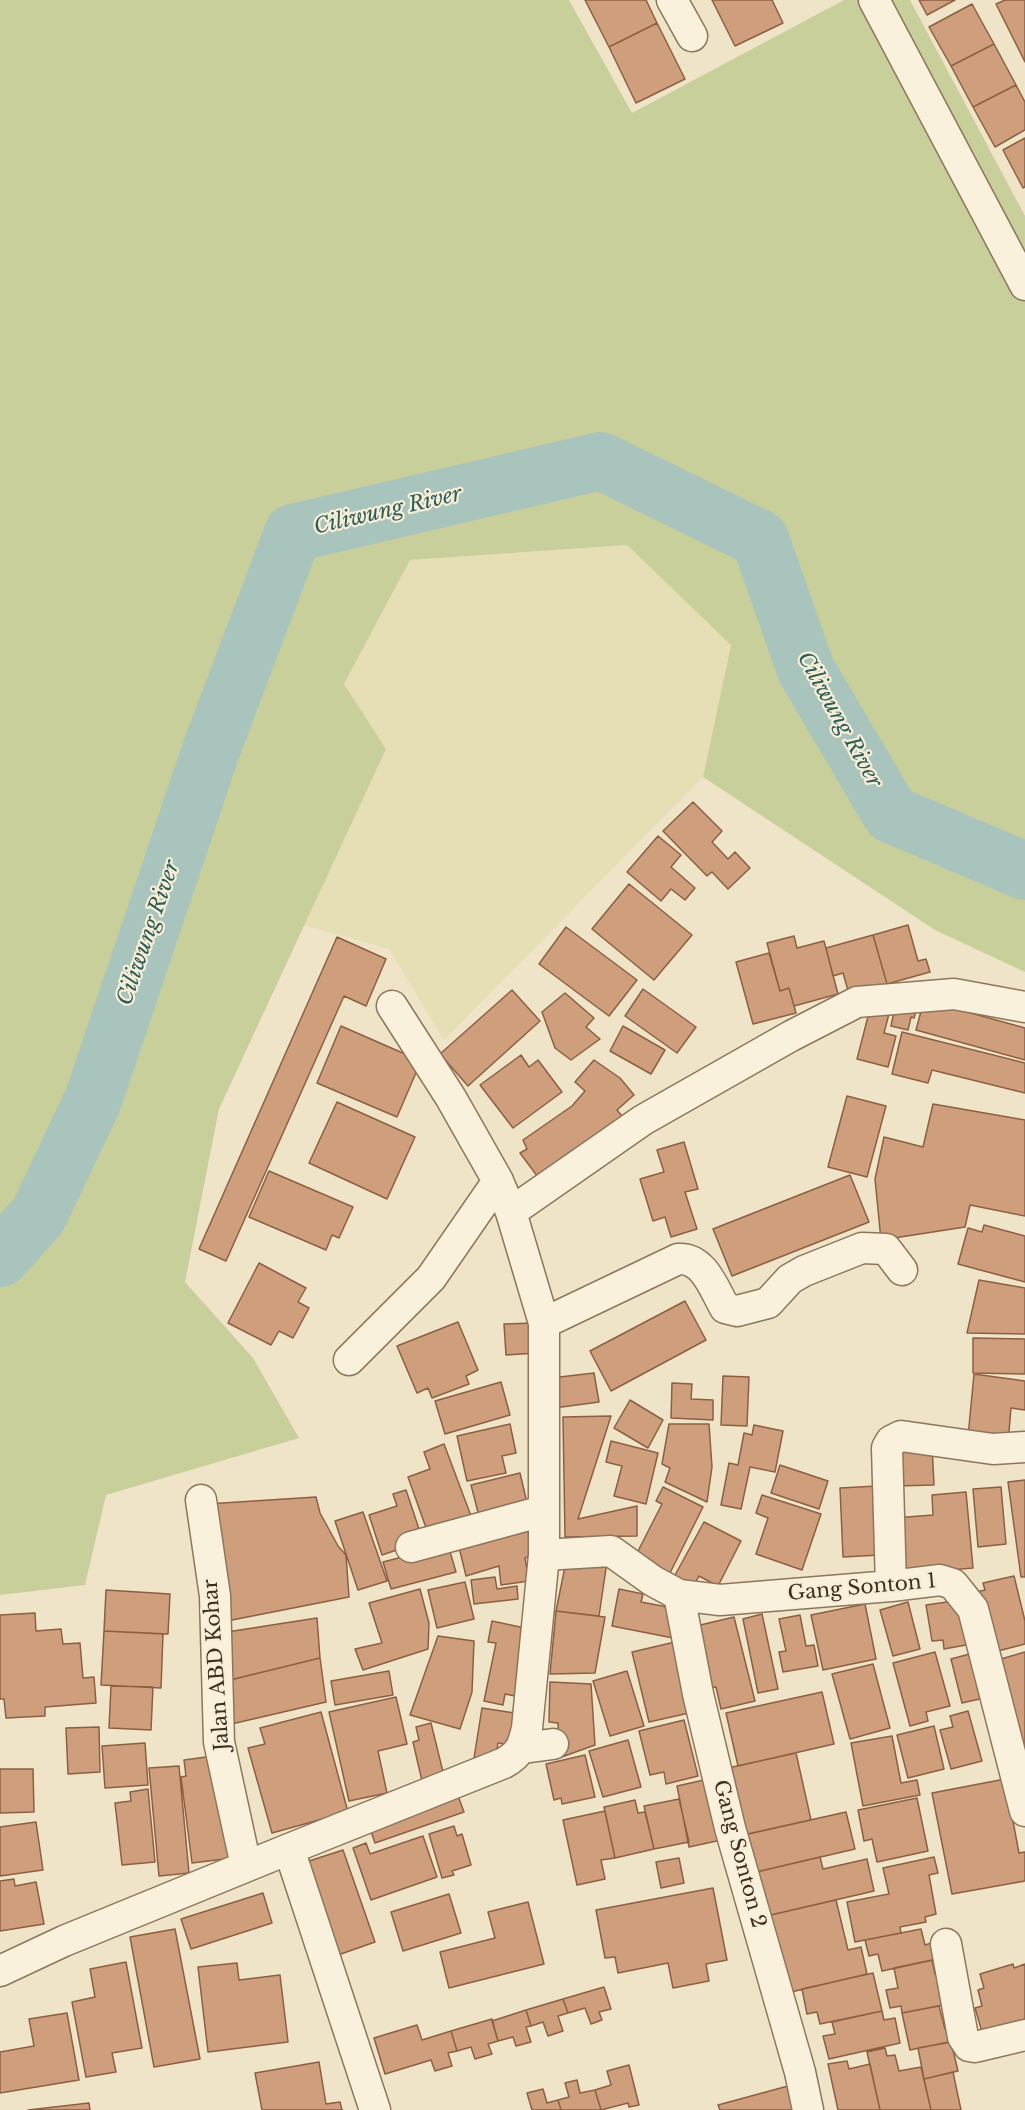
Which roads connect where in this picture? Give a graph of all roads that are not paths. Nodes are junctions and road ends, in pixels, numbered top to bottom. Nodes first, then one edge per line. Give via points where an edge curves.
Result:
1 (672, 0) edge
2 (874, 0) edge
3 (692, 36) dead end
4 (1025, 285) edge
5 (392, 1006) dead end
6 (1025, 1007) edge
7 (498, 1181) junction
8 (511, 1212) junction
9 (902, 1270) dead end
10 (544, 1323) junction
11 (349, 1360) dead end
12 (1025, 1447) edge
13 (201, 1500) dead end
14 (543, 1511) junction
15 (411, 1547) dead end
16 (544, 1555) junction
17 (891, 1586) junction
18 (679, 1595) junction
19 (553, 1744) dead end
20 (523, 1748) junction
21 (1025, 1811) edge
22 (289, 1849) junction
23 (246, 1866) junction
24 (946, 1944) dead end
25 (0, 1971) edge
26 (1025, 2035) edge
27 (375, 2110) edge
28 (808, 2110) edge

1 - 3 street
2 - 4 street
5 - 7 street
6 - 8 street via 954,994 857,1002 643,1120
7 - 8 street
7 - 11 street via 431,1278
8 - 10 street
9 - 10 street via 886,1249 862,1248 790,1279 768,1303 737,1311 725,1308 701,1268 686,1258 678,1259
10 - 14 street
12 - 17 street via 993,1449 901,1436 891,1441 887,1448
13 - 23 street, Jalan ABD Kohar via 215,1596 219,1742
14 - 15 street
14 - 16 street
16 - 18 street, Gang Sonton 1 via 611,1551
16 - 20 street
17 - 18 street, Gang Sonton 1 via 720,1600
17 - 21 street, Gang Sonton 1 via 940,1580 953,1584 973,1609
18 - 28 street, Gang Sonton 2 via 730,1828
19 - 20 street
20 - 22 street via 504,1763
22 - 23 street
22 - 27 street
23 - 25 street
24 - 26 street via 963,2037 969,2046

